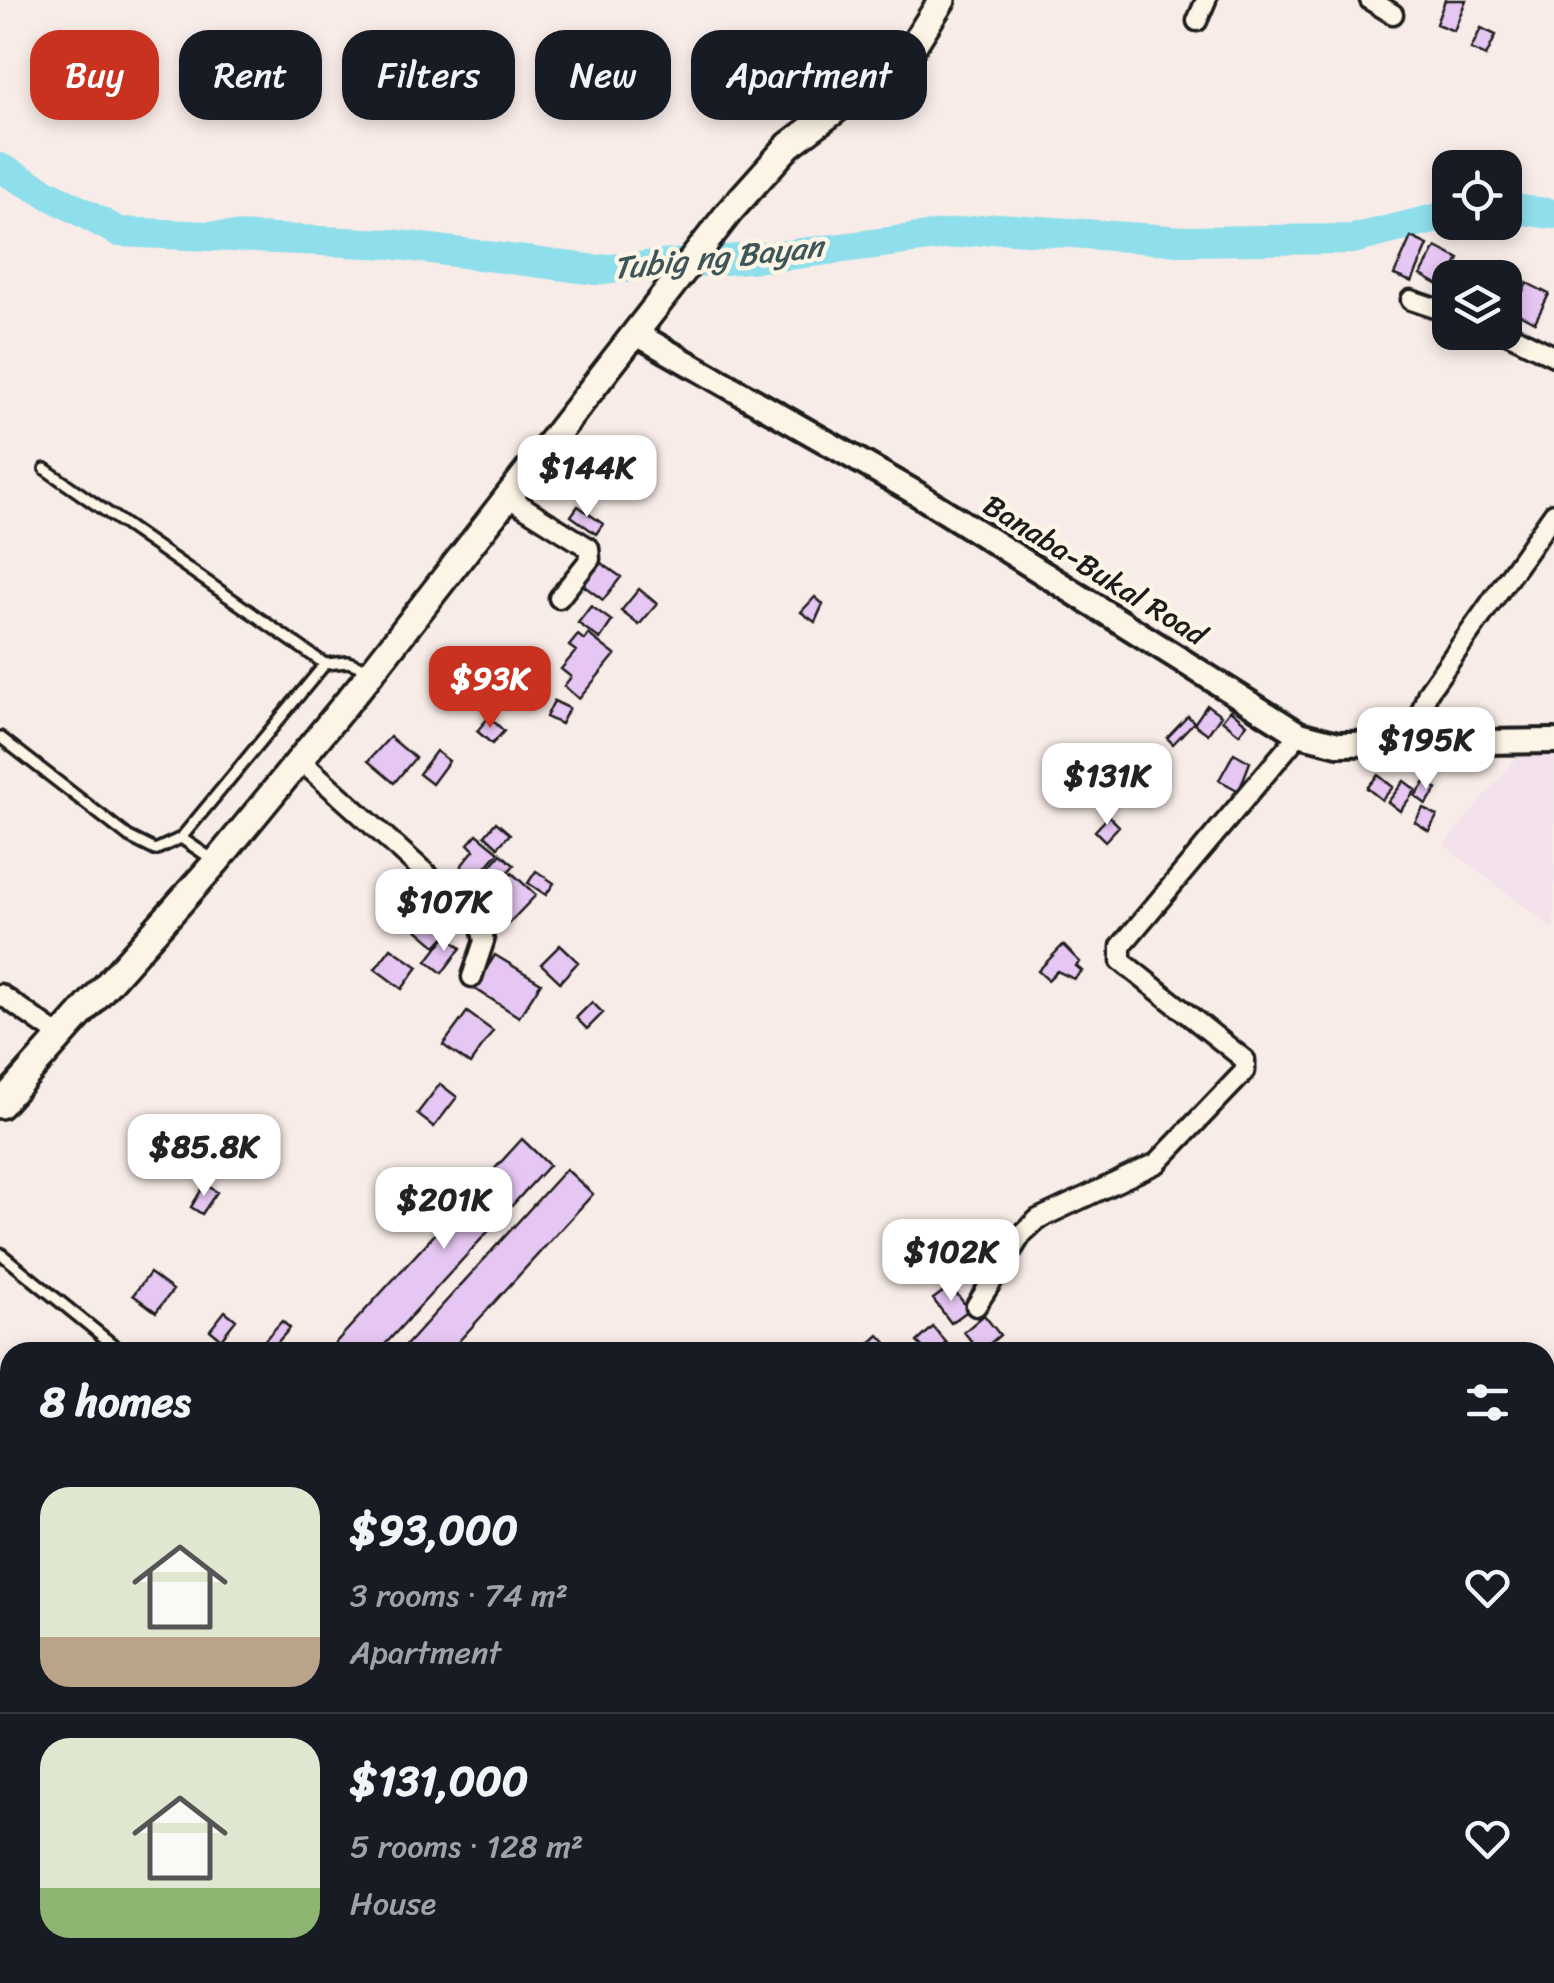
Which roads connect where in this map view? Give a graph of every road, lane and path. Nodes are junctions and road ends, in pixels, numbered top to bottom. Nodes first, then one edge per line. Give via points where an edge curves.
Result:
1 (942, 0) edge
2 (1206, 0) edge
3 (1370, 0) edge
4 (1393, 14) dead end
5 (1196, 20) dead end
6 (1410, 300) dead end
7 (1432, 308) edge
8 (636, 333) junction
9 (1522, 340) edge
10 (1554, 356) edge
11 (45, 469) dead end
12 (506, 496) junction
13 (1554, 513) edge
14 (559, 598) dead end
15 (325, 664) junction
16 (372, 671) junction
17 (1299, 734) junction
18 (0, 737) edge
19 (1554, 741) edge
20 (1410, 744) junction
21 (300, 760) junction
22 (181, 838) junction
23 (216, 862) junction
24 (472, 977) dead end
25 (0, 994) edge
26 (61, 1037) junction
27 (0, 1105) edge
28 (0, 1253) edge
29 (976, 1306) dead end
30 (110, 1342) edge

1 - 8 main road via 906,57 789,145
2 - 5 street
3 - 4 street
6 - 7 street
8 - 12 main road
8 - 17 street, Banaba-Bukal Road via 914,492
9 - 10 street
11 - 15 lane
12 - 14 street via 590,548 590,559
12 - 16 main road
13 - 20 street via 1428,692
15 - 16 lane via 348,662
15 - 22 lane
16 - 21 main road
17 - 20 street, Banaba-Bukal Road via 1338,744
17 - 29 street via 1121,946 1121,962 1244,1060 1244,1071 1157,1163 1038,1218
18 - 22 lane via 128,837 155,850
19 - 20 street, Banaba-Bukal Road
21 - 23 main road
21 - 24 street via 480,922 484,941
22 - 23 lane
23 - 26 main road
25 - 26 street
26 - 27 main road
28 - 30 lane

